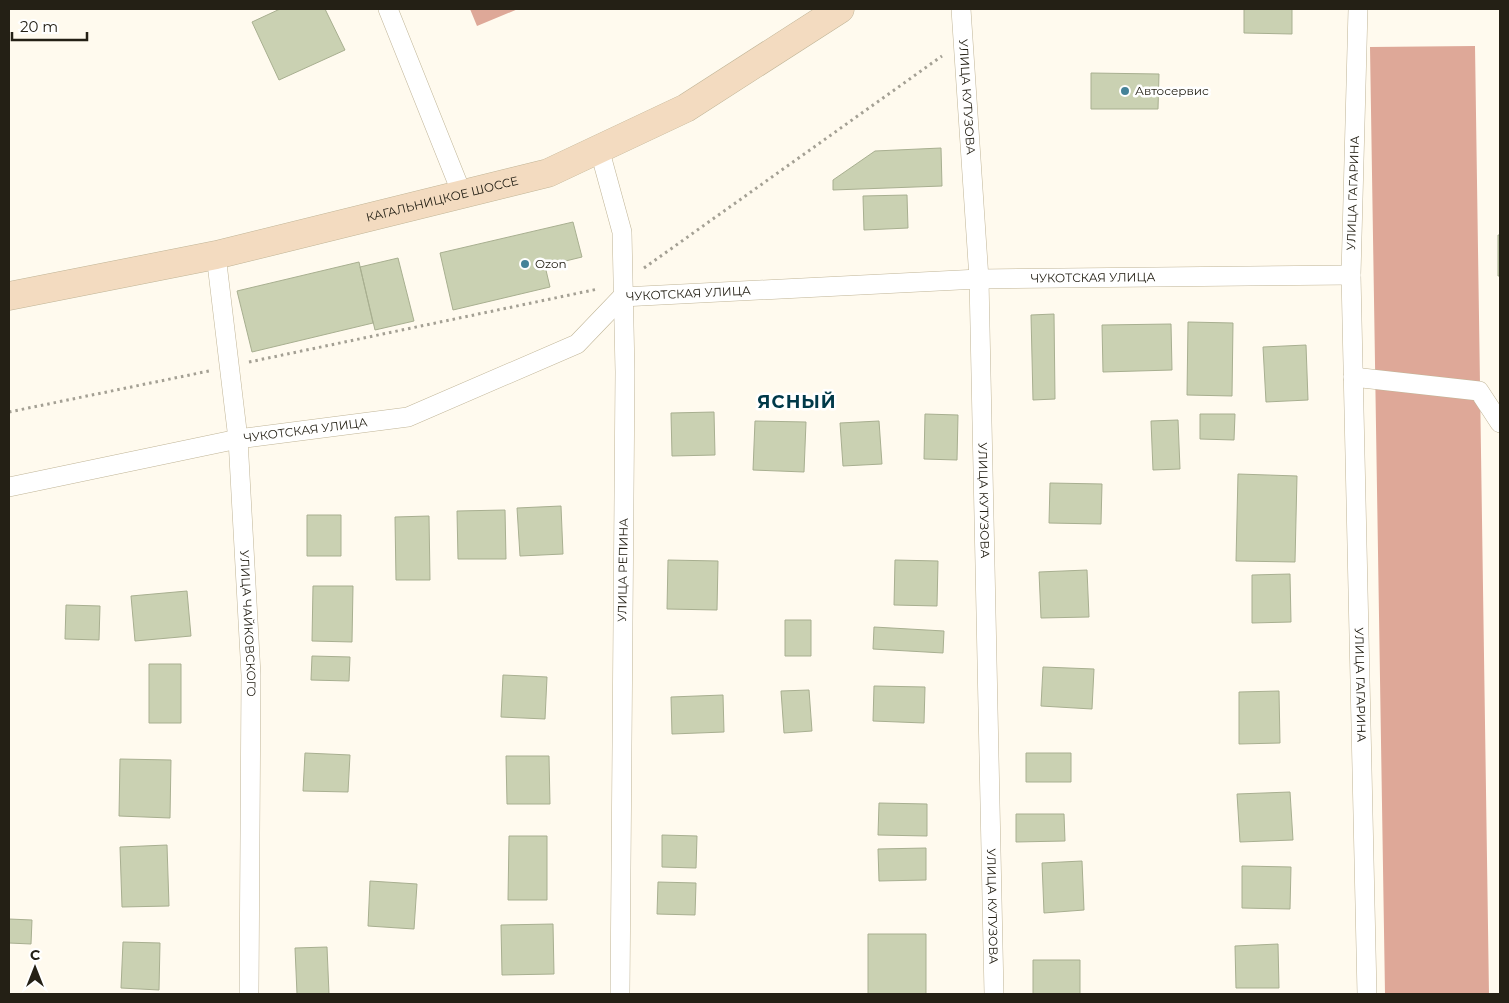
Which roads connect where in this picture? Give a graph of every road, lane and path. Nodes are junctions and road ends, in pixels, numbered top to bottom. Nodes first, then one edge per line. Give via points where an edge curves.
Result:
1 (388, 9) edge
2 (840, 9) edge
3 (961, 9) edge
4 (1358, 9) edge
5 (963, 41) junction
6 (599, 148) junction
7 (462, 194) junction
8 (216, 255) junction
9 (1351, 275) junction
10 (979, 279) junction
11 (622, 290) junction
12 (9, 296) edge
13 (230, 366) junction
14 (1353, 377) junction
15 (9, 412) edge
16 (1500, 423) edge
17 (238, 439) junction
18 (9, 487) edge
19 (249, 994) edge
20 (620, 994) edge
21 (994, 994) edge
22 (1367, 994) edge

1 - 7 street
2 - 6 main road, КАГАЛЬНИЦКОЕ ШОССЕ via 686,108
3 - 5 street, УЛИЦА КУТУЗОВА
4 - 9 street, УЛИЦА ГАГАРИНА
5 - 10 street, УЛИЦА КУТУЗОВА
5 - 11 path
6 - 7 main road, КАГАЛЬНИЦКОЕ ШОССЕ via 548,173
6 - 11 street, УЛИЦА РЕПИНА via 622,232
7 - 8 main road, КАГАЛЬНИЦКОЕ ШОССЕ
8 - 12 main road, КАГАЛЬНИЦКОЕ ШОССЕ
8 - 13 street, УЛИЦА ЧАЙКОВСКОГО
9 - 10 street, ЧУКОТСКАЯ УЛИЦА
9 - 14 street, УЛИЦА ГАГАРИНА
10 - 11 street, ЧУКОТСКАЯ УЛИЦА
10 - 21 street, УЛИЦА КУТУЗОВА
11 - 13 path
11 - 17 street, ЧУКОТСКАЯ УЛИЦА via 577,344 408,417
11 - 20 street, УЛИЦА РЕПИНА via 625,382
13 - 15 path
13 - 17 street, УЛИЦА ЧАЙКОВСКОГО
14 - 16 street via 1479,391
14 - 22 street, УЛИЦА ГАГАРИНА
17 - 18 street, ЧУКОТСКАЯ УЛИЦА
17 - 19 street, УЛИЦА ЧАЙКОВСКОГО via 251,675

